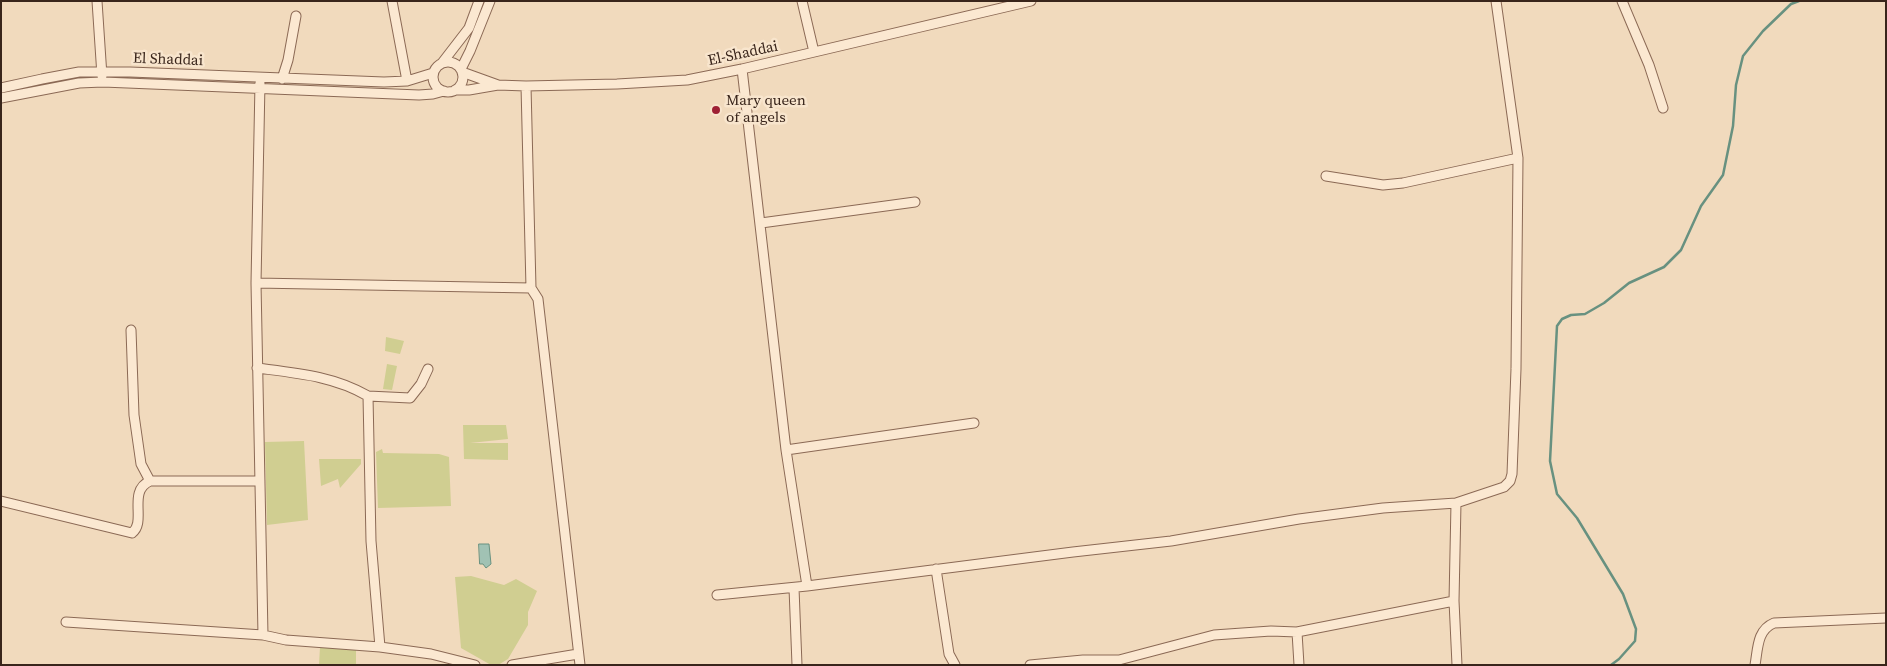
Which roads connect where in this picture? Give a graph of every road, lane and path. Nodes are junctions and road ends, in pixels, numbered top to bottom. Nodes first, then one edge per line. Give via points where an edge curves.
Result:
1 (97, 1) edge
2 (392, 1) edge
3 (479, 1) edge
4 (490, 1) edge
5 (802, 1) edge
6 (1031, 1) edge
7 (1496, 1) edge
8 (1622, 1) edge
9 (296, 16) dead end
10 (814, 52) junction
11 (442, 63) junction
12 (742, 69) junction
13 (461, 71) junction
14 (102, 72) junction
15 (434, 73) junction
16 (282, 79) junction
17 (407, 81) junction
18 (102, 82) junction
19 (260, 83) junction
20 (498, 85) junction
21 (526, 86) junction
22 (1, 88) edge
23 (455, 90) junction
24 (444, 91) junction
25 (1, 98) edge
26 (1663, 108) dead end
27 (1518, 158) junction
28 (1326, 176) dead end
29 (915, 202) dead end
30 (761, 223) junction
31 (256, 283) junction
32 (531, 288) junction
33 (131, 330) dead end
34 (257, 368) junction
35 (428, 369) dead end
36 (368, 396) junction
37 (974, 423) dead end
38 (786, 450) junction
39 (150, 481) junction
40 (260, 481) junction
41 (1, 501) edge
42 (1456, 503) junction
43 (936, 569) junction
44 (807, 586) junction
45 (794, 588) junction
46 (716, 595) dead end
47 (1454, 601) junction
48 (1886, 618) edge
49 (66, 622) dead end
50 (1297, 632) junction
51 (262, 635) junction
52 (380, 647) junction
53 (578, 654) junction
54 (1120, 662) edge
55 (475, 665) edge
56 (512, 665) edge
57 (580, 665) edge
58 (797, 665) edge
59 (955, 665) edge
60 (1030, 665) edge
61 (1299, 665) edge
62 (1456, 665) edge
63 (1755, 665) edge

1 - 14 street
2 - 17 street
3 - 11 street via 469,28
4 - 13 street
5 - 10 street
6 - 10 street, El-Shaddai
7 - 27 street
8 - 26 street
9 - 16 street
10 - 12 street, El-Shaddai
11 - 13 street via 450,62
11 - 15 street
12 - 21 street, El-Shaddai via 686,80
12 - 30 street
13 - 20 street
13 - 23 street via 462,82
14 - 18 street
14 - 19 street, El Shaddai
14 - 22 street, El Shaddai via 71,74
15 - 17 street, El Shaddai
15 - 24 street via 434,82
16 - 17 street, El Shaddai
16 - 19 street, El Shaddai
18 - 19 street
18 - 25 street via 47,88
19 - 24 street via 419,95
19 - 31 street
20 - 21 street, El-Shaddai
20 - 23 street, El-Shaddai
21 - 32 street
23 - 24 street
27 - 28 street via 1383,185
27 - 42 street via 1512,474 1504,488
29 - 30 street
30 - 38 street
31 - 32 street
31 - 34 street
32 - 53 street via 538,299
33 - 39 street via 134,415 141,464
34 - 36 street via 320,376
34 - 40 street
35 - 36 street via 410,398
36 - 52 street via 371,541
37 - 38 street
38 - 44 street
39 - 40 street
39 - 41 street via 139,494 138,526 132,533
40 - 51 street
42 - 43 street via 1299,519 1172,541
42 - 47 street
43 - 44 street
43 - 59 street via 949,654
44 - 45 street
45 - 46 street
45 - 58 street
47 - 50 street
47 - 62 street
48 - 63 street via 1774,623 1766,626 1760,637
49 - 51 street
50 - 54 street via 1214,635
50 - 61 street
51 - 52 street via 286,640
52 - 55 street
53 - 56 street
53 - 57 street
54 - 60 street via 1075,660

